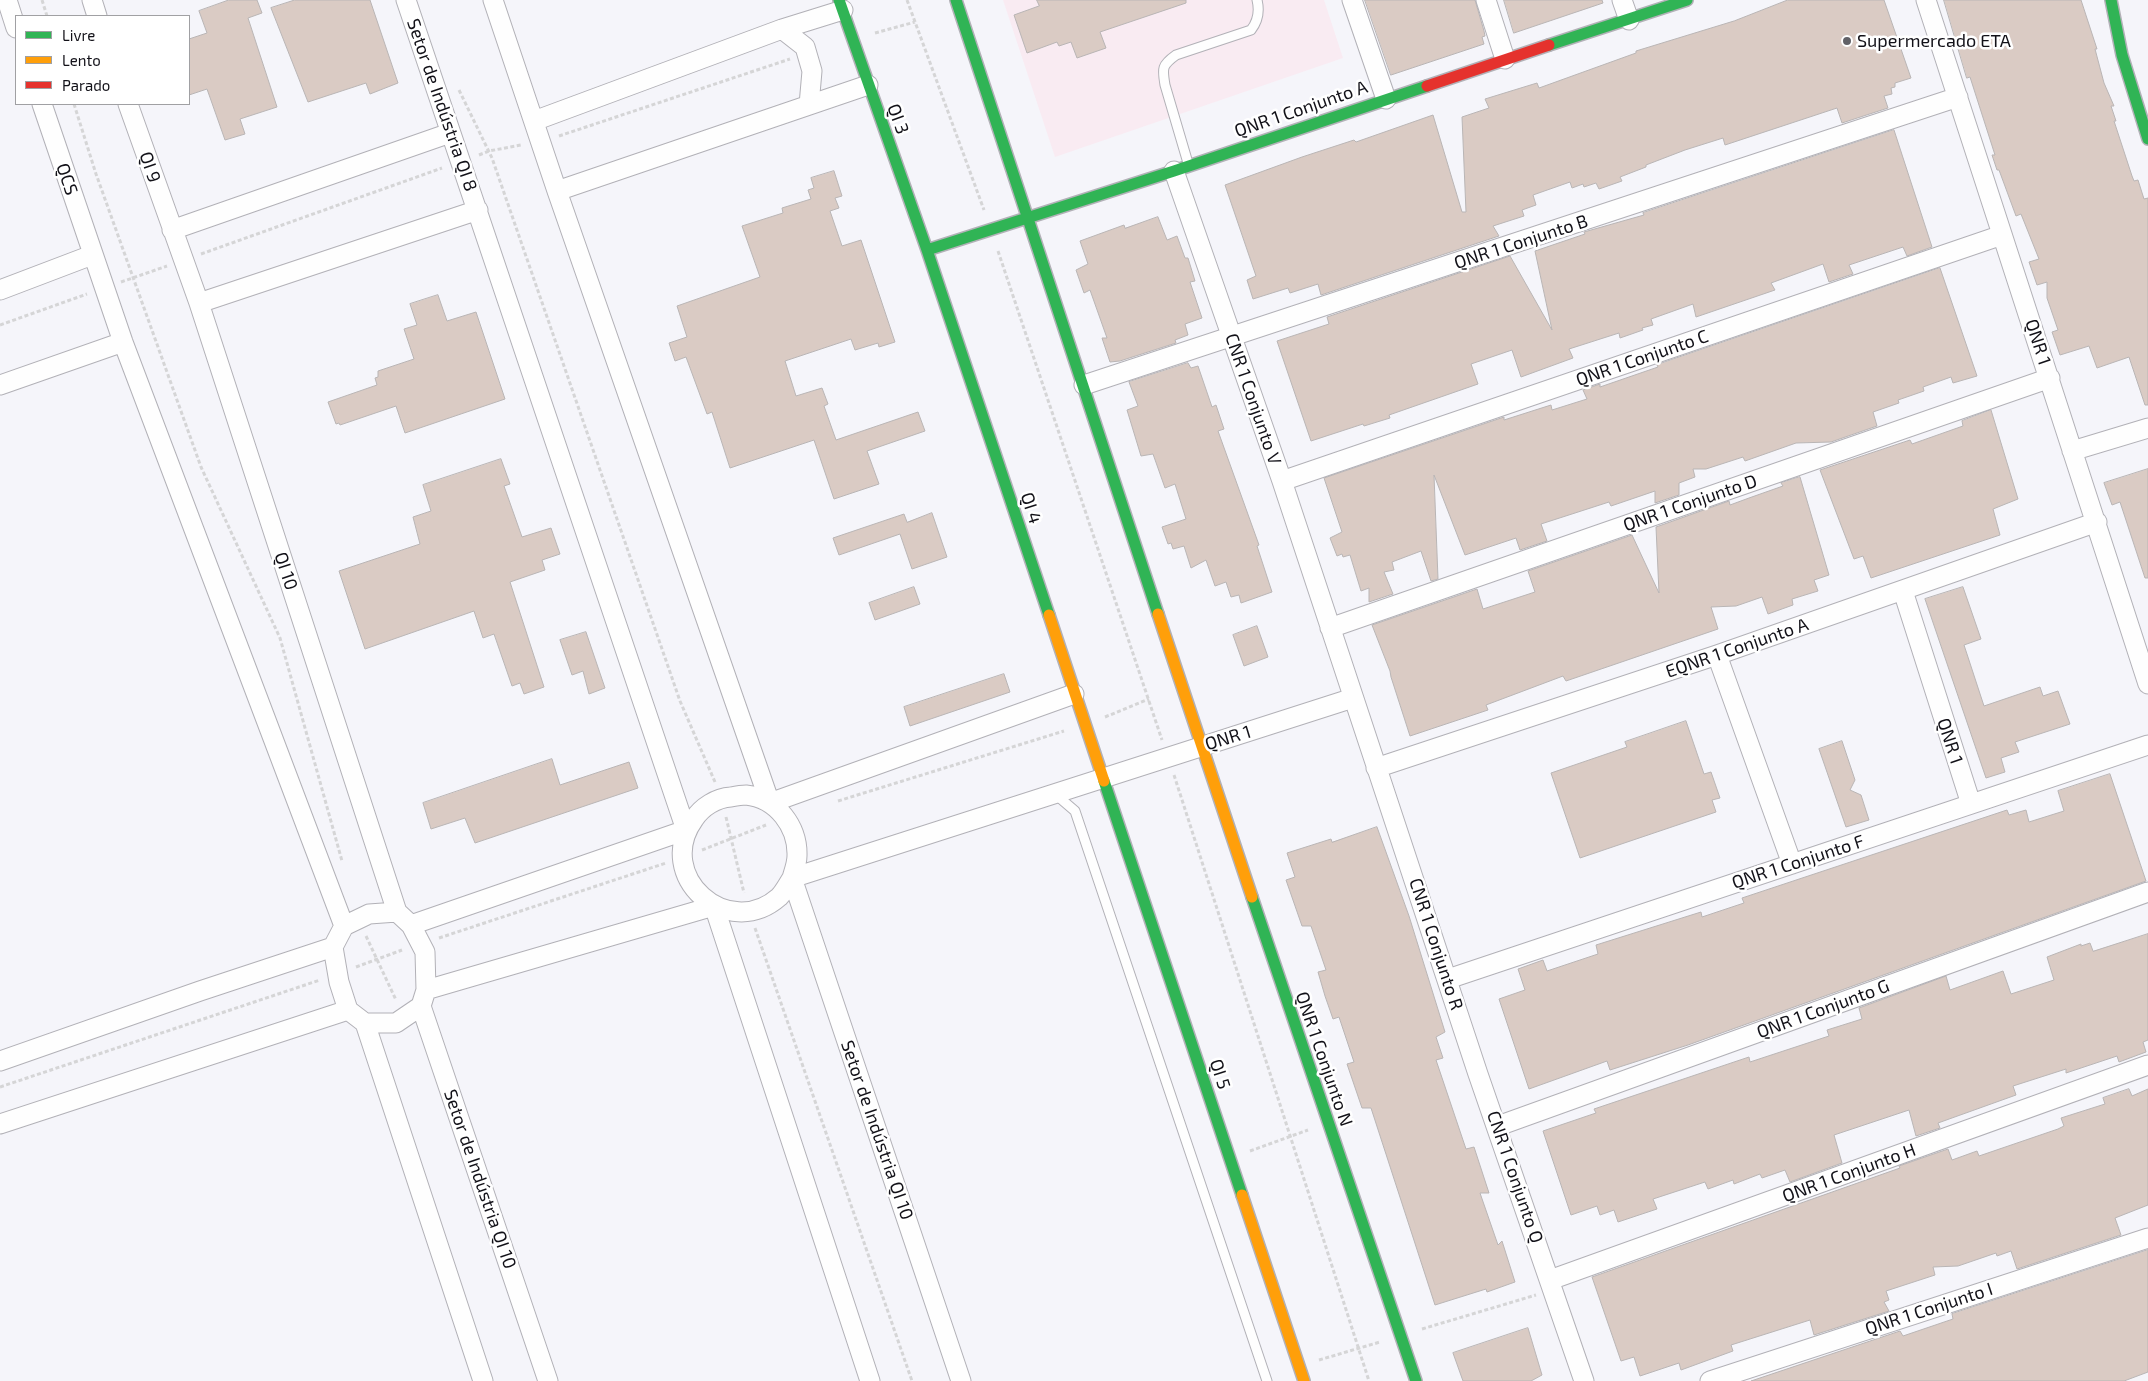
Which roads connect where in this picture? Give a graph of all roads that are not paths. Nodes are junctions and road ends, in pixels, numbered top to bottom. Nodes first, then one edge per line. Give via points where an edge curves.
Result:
1 (7, 0) edge
2 (92, 0) edge
3 (406, 0) edge
4 (494, 0) edge
5 (956, 0) edge
6 (1257, 0) edge
7 (1352, 0) edge
8 (1486, 0) edge
9 (1622, 0) edge
10 (1687, 0) edge
11 (1926, 0) edge
12 (2111, 0) edge
13 (841, 5) edge
14 (97, 15) edge
15 (1629, 20) junction
16 (15, 25) edge
17 (782, 29) junction
18 (1505, 59) junction
19 (868, 85) junction
20 (1958, 97) junction
21 (1386, 98) junction
22 (42, 105) edge
23 (128, 105) edge
24 (809, 105) junction
25 (534, 121) junction
26 (450, 134) junction
27 (2148, 139) edge
28 (1182, 168) junction
29 (557, 191) junction
30 (478, 210) junction
31 (1029, 218) junction
32 (172, 230) junction
33 (2002, 235) junction
34 (927, 250) junction
35 (92, 255) junction
36 (0, 290) edge
37 (199, 303) junction
38 (1232, 338) junction
39 (123, 342) junction
40 (2050, 378) junction
41 (0, 385) edge
42 (1084, 385) junction
43 (2148, 428) edge
44 (2072, 451) junction
45 (1282, 481) junction
46 (2097, 522) junction
47 (1903, 591) junction
48 (1330, 628) junction
49 (1717, 656) junction
50 (2148, 684) edge
51 (1074, 694) junction
52 (1353, 698) junction
53 (2148, 745) edge
54 (1201, 746) junction
55 (1376, 768) junction
56 (1103, 777) junction
57 (1054, 793) junction
58 (770, 803) junction
59 (1971, 804) junction
60 (686, 830) junction
61 (1792, 864) junction
62 (792, 878) junction
63 (2148, 892) edge
64 (714, 906) junction
65 (396, 912) junction
66 (351, 923) junction
67 (411, 924) junction
68 (333, 947) junction
69 (1448, 979) junction
70 (423, 998) junction
71 (348, 1010) junction
72 (365, 1023) junction
73 (0, 1061) edge
74 (2148, 1065) edge
75 (1478, 1074) joint
76 (0, 1124) edge
77 (1498, 1126) junction
78 (2148, 1238) edge
79 (1552, 1285) junction
80 (483, 1381) edge
81 (548, 1381) edge
82 (870, 1381) edge
83 (961, 1381) edge
84 (1267, 1381) edge
85 (1304, 1381) edge
86 (1416, 1381) edge
87 (1584, 1381) edge
88 (1710, 1381) edge

1 - 16 street
2 - 14 street
3 - 26 street, Setor de Indústria QI 8
4 - 25 street
5 - 31 street, QNR 1 Conjunto N
6 - 28 lane via 1257,22 1251,30 1176,55 1166,62 1163,72
7 - 21 street
8 - 18 street
9 - 15 street
10 - 15 street, QNR 1 Conjunto A
11 - 20 street, QNR 1
12 - 27 street via 2122,55
13 - 17 street
13 - 19 street, QI 3
15 - 18 street, QNR 1 Conjunto A
17 - 24 street via 805,47 812,71
17 - 25 street
18 - 21 street, QNR 1 Conjunto A
19 - 24 street
19 - 34 street, QI 3
20 - 33 street, QNR 1
20 - 38 street, QNR 1 Conjunto B
21 - 28 street, QNR 1 Conjunto A
22 - 35 street, QCS
23 - 32 street, QI 9
24 - 29 street
25 - 29 street
26 - 30 street, Setor de Indústria QI 8
26 - 32 street
28 - 31 street, QNR 1 Conjunto A
28 - 38 street, CNR 1 Conjunto V
29 - 58 street
30 - 37 street
30 - 60 street, Setor de Indústria QI 8
31 - 34 street, QNR 1 Conjunto A
31 - 42 street, QNR 1 Conjunto N
32 - 37 street, QI 10
33 - 40 street, QNR 1
33 - 45 street, QNR 1 Conjunto C
34 - 51 street, QI 4
35 - 36 street
35 - 39 street, QCS
37 - 65 street, QI 10
38 - 42 street, QNR 1 Conjunto B
38 - 45 street, CNR 1 Conjunto V
39 - 41 street
39 - 66 street, QCS
40 - 44 street, QNR 1
40 - 48 street, QNR 1 Conjunto D
42 - 54 street, QNR 1 Conjunto N
43 - 44 street
44 - 46 street, QNR 1
45 - 48 street, CNR 1 Conjunto V
46 - 47 street, EQNR 1 Conjunto A
46 - 50 street, QNR 1
47 - 49 street, EQNR 1 Conjunto A
47 - 59 street, QNR 1
48 - 52 street
49 - 55 street, EQNR 1 Conjunto A
49 - 61 street
51 - 56 street, QI 4
51 - 58 street
52 - 54 street, QNR 1
52 - 55 street
53 - 59 street, QNR 1 Conjunto F
54 - 56 street, QNR 1
54 - 86 street, QNR 1 Conjunto N
55 - 69 street, CNR 1 Conjunto R
56 - 57 street, QNR 1
56 - 85 street, QI 5
57 - 62 street, QNR 1
57 - 84 lane via 1075,811
58 - 60 street via 746,795 722,798 700,810
58 - 62 street via 786,818 796,836 798,858
59 - 61 street, QNR 1 Conjunto F
60 - 64 street via 681,852 685,874 696,893
60 - 67 street
61 - 69 street, QNR 1 Conjunto F
62 - 64 street via 779,896 761,908 739,912
62 - 83 street, Setor de Indústria QI 10
63 - 77 street, QNR 1 Conjunto G
64 - 70 street
64 - 82 street
65 - 66 street via 369,914
65 - 67 street
66 - 68 street
67 - 70 street, Setor de Indústria QI 10 via 424,952
68 - 71 street
68 - 73 street
69 - 75 street, CNR 1 Conjunto R
70 - 72 street via 396,1023
70 - 81 street, Setor de Indústria QI 10
71 - 72 street
71 - 76 street
72 - 80 street
74 - 79 street, QNR 1 Conjunto H
75 - 77 street, CNR 1 Conjunto Q
77 - 79 street, CNR 1 Conjunto Q
78 - 88 street, QNR 1 Conjunto I
79 - 87 street, CNR 1 Conjunto Q

